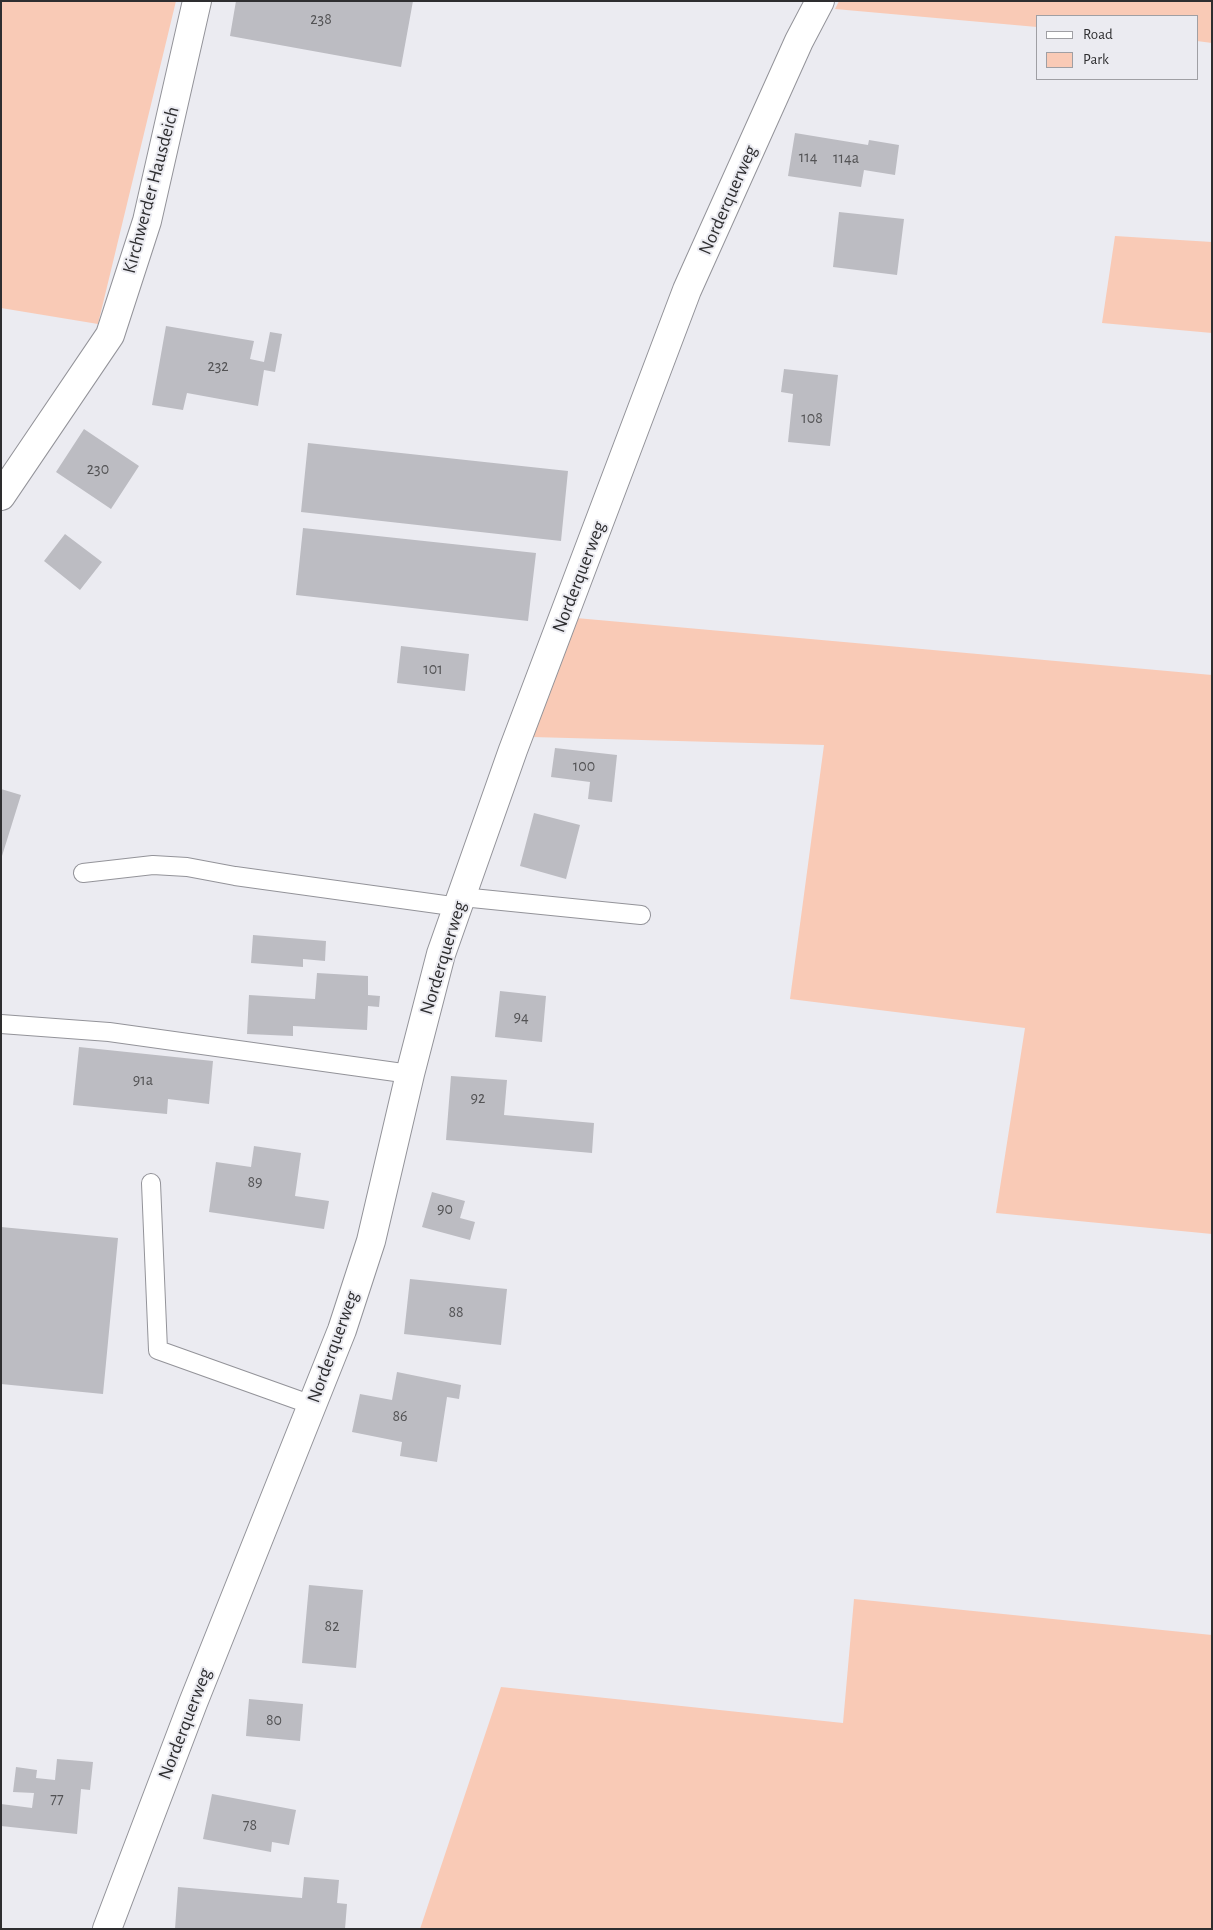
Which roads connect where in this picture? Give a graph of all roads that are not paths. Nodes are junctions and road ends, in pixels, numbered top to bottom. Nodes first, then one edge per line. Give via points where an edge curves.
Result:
1 (197, 1) edge
2 (820, 1) edge
3 (1, 496) edge
4 (83, 873) dead end
5 (461, 902) junction
6 (641, 915) dead end
7 (1, 1024) edge
8 (410, 1074) junction
9 (152, 1183) dead end
10 (312, 1405) junction
11 (106, 1929) edge

1 - 3 street, Kirchwerder Hausdeich via 147,220 110,335
2 - 5 street, Norderquerweg via 687,290 513,750
4 - 5 lane via 153,865 187,867 235,876
5 - 6 lane
5 - 8 street, Norderquerweg via 441,954
7 - 8 lane via 108,1032
8 - 10 street, Norderquerweg via 371,1241 342,1330
9 - 10 lane via 158,1350
10 - 11 street, Norderquerweg

